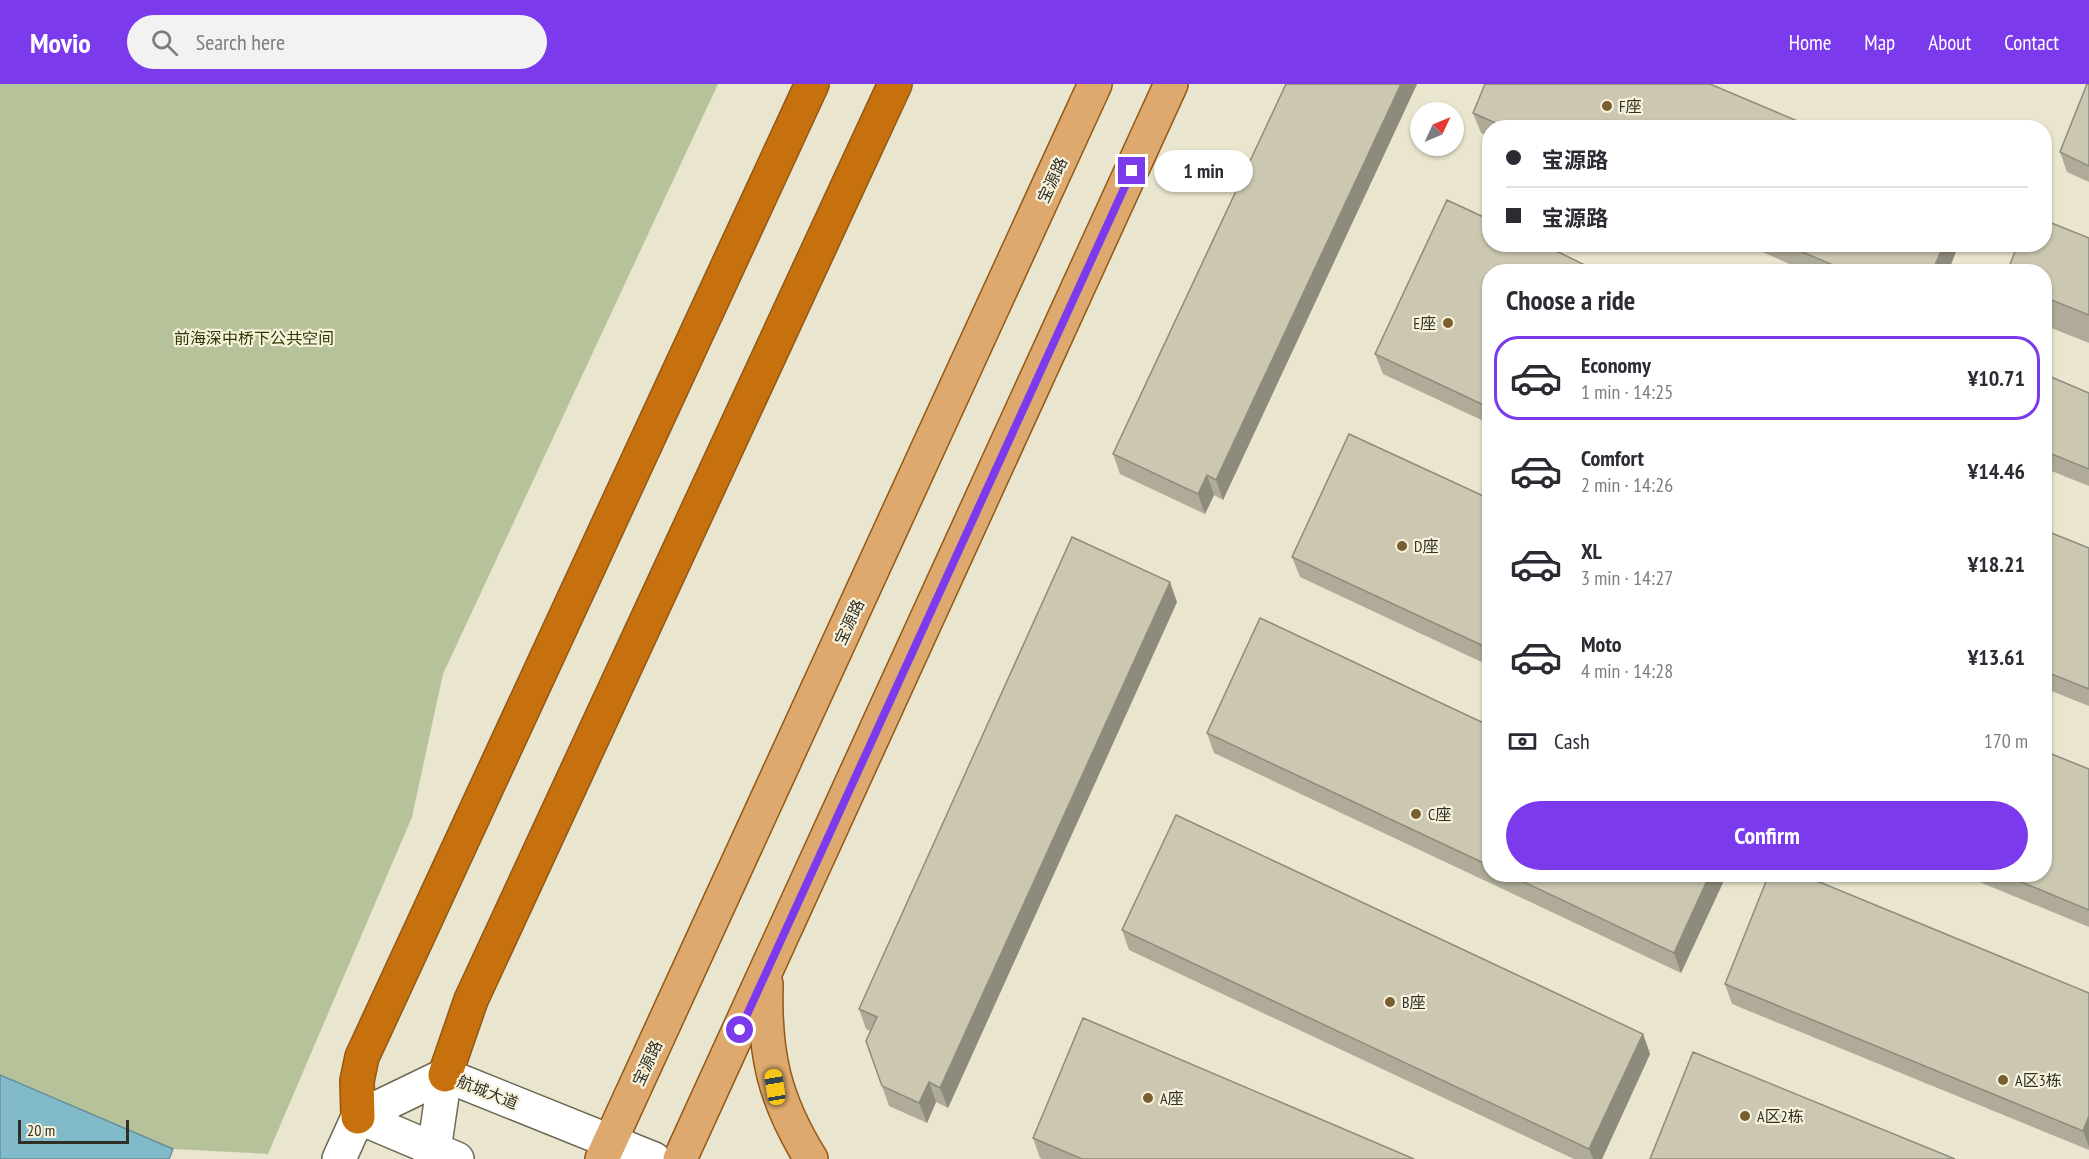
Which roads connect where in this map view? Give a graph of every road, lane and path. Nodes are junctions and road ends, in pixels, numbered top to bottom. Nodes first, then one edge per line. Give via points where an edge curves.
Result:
1 (812, 84) edge
2 (895, 84) edge
3 (1095, 84) edge
4 (1171, 84) edge
5 (766, 973) junction
6 (446, 1075) junction
7 (358, 1117) junction
8 (607, 1150) edge
9 (440, 1156) edge
10 (339, 1159) edge
11 (654, 1159) edge
12 (680, 1159) edge
13 (811, 1159) edge

1 - 7 highway via 362,1057 357,1080
2 - 6 highway via 471,1000
3 - 8 main road, 宝源路
4 - 5 main road
5 - 12 main road
5 - 13 main road via 765,1028 775,1087 792,1129
6 - 7 main road, 航城大道
6 - 8 main road, 航城大道
6 - 9 main road
7 - 9 main road
7 - 10 main road
8 - 11 main road, 航城大道

